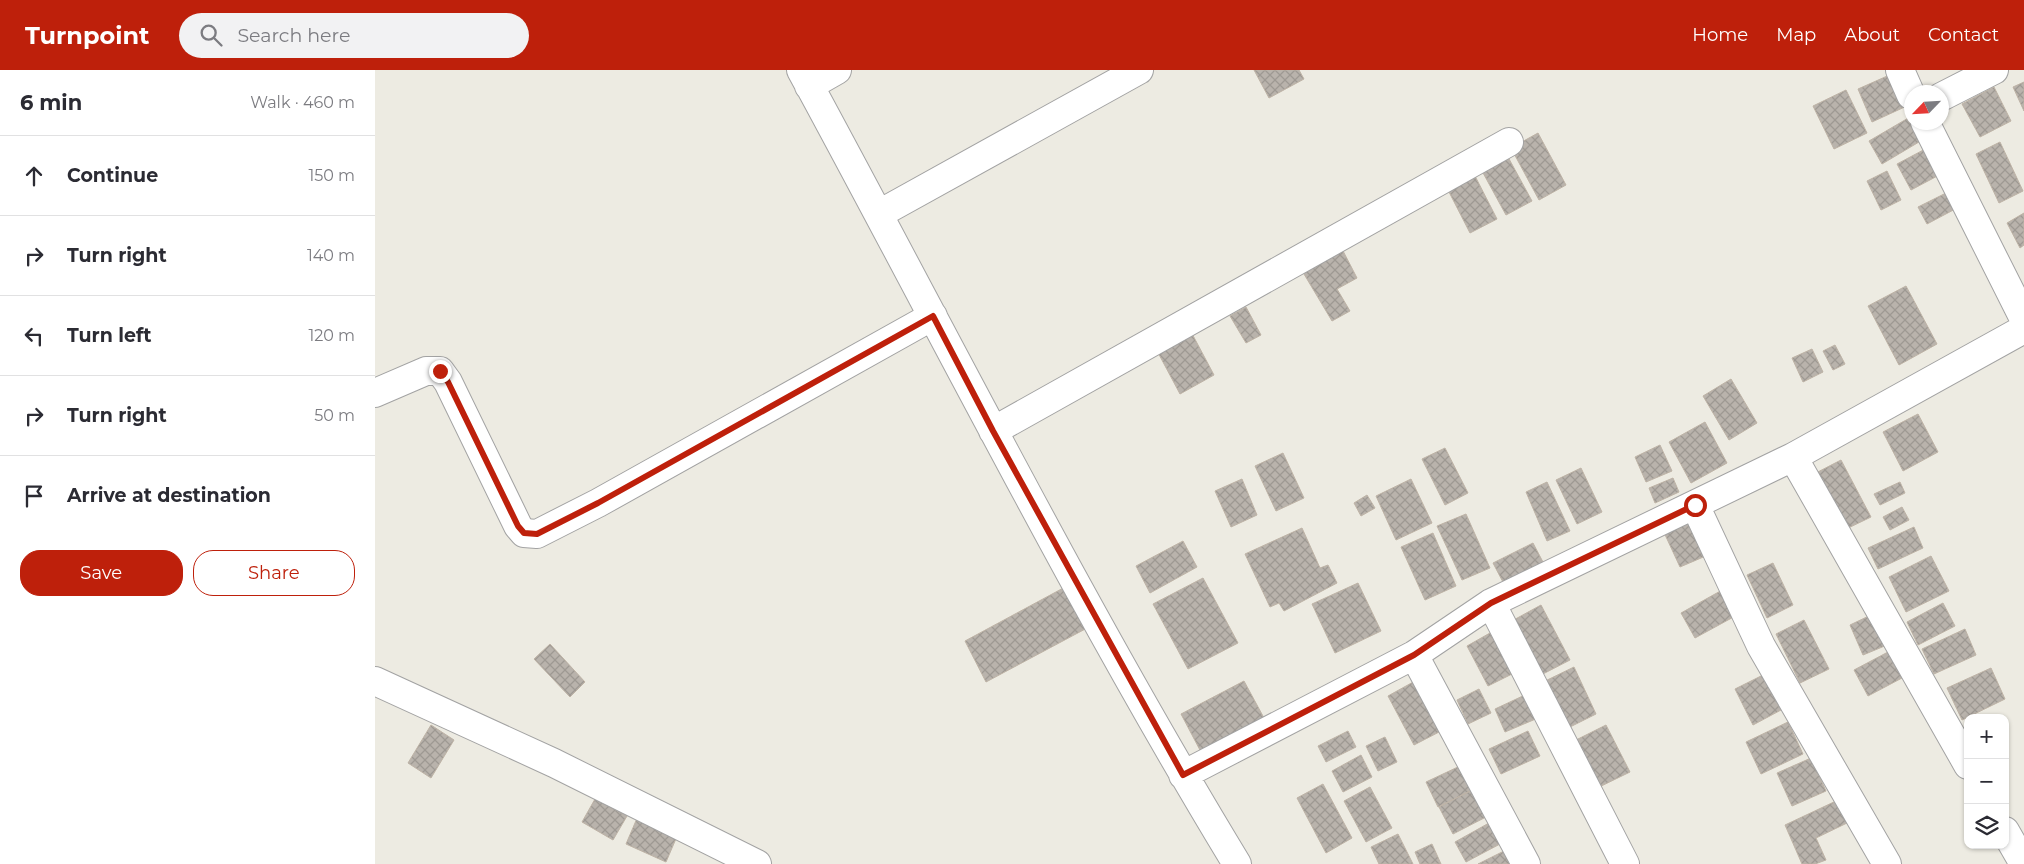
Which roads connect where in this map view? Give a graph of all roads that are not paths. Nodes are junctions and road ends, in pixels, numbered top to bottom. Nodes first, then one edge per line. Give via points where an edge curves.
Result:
1 (837, 70) edge
2 (1139, 70) edge
3 (1900, 70) edge
4 (1995, 70) edge
5 (805, 78) edge
6 (1907, 85) edge
7 (1949, 93) edge
8 (1929, 130) edge
9 (1509, 142) dead end
10 (879, 214) junction
11 (933, 316) junction
12 (2024, 319) edge
13 (2024, 329) edge
14 (375, 393) edge
15 (993, 431) junction
16 (1793, 457) junction
17 (1695, 505) junction
18 (1491, 603) junction
19 (1414, 655) junction
20 (375, 681) edge
21 (1965, 759) edge
22 (1183, 775) junction
23 (2009, 838) edge
24 (757, 864) edge
25 (1237, 864) edge
26 (1526, 864) edge
27 (1625, 864) edge
28 (1887, 864) edge
29 (2024, 864) edge

1 - 5 street
2 - 10 street
3 - 6 street
4 - 7 street
5 - 10 street
8 - 12 street
9 - 15 street
10 - 11 street
11 - 14 street via 537,534 524,533 518,526 440,371 426,370
11 - 15 street
13 - 16 street
15 - 22 street
16 - 17 street
16 - 21 street
17 - 18 street
17 - 28 street via 1761,646
18 - 19 street
18 - 27 street
19 - 22 street
19 - 26 street
20 - 24 street via 554,763
22 - 25 street
23 - 29 street

